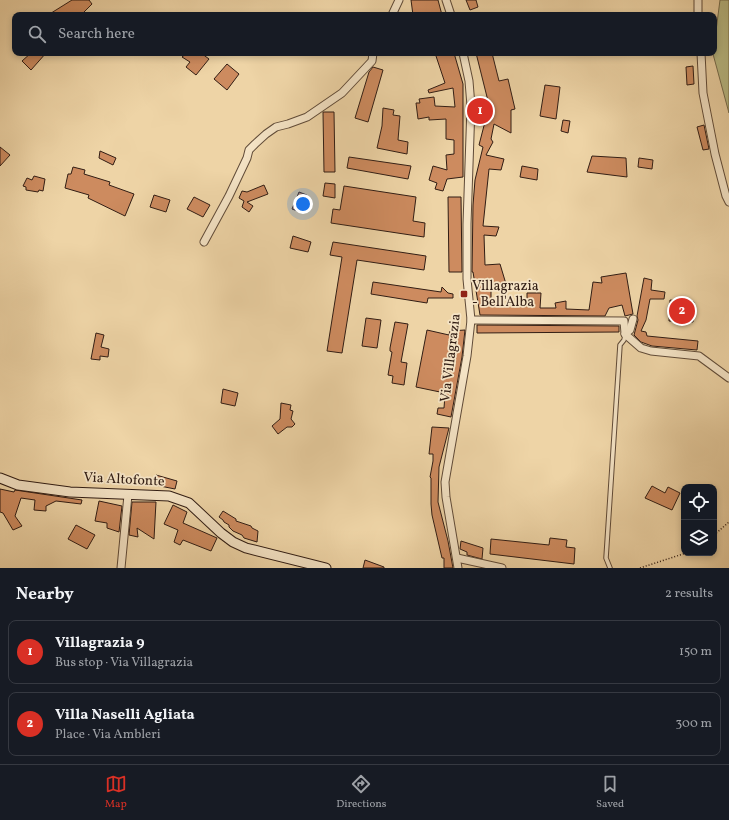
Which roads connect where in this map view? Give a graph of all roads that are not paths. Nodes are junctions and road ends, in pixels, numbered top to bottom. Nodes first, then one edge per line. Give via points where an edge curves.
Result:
1 (399, 0) edge
2 (446, 0) edge
3 (698, 0) edge
4 (393, 12) edge
5 (450, 12) edge
6 (698, 12) edge
7 (373, 56) edge
8 (464, 56) edge
9 (701, 56) edge
10 (729, 202) edge
11 (204, 242) dead end
12 (633, 319) dead end
13 (471, 320) junction
14 (625, 334) junction
15 (729, 378) edge
16 (0, 478) edge
17 (128, 495) junction
18 (457, 558) junction
19 (121, 568) edge
20 (326, 568) edge
21 (458, 568) edge
22 (502, 568) edge
23 (610, 568) edge

1 - 4 street
2 - 5 street
3 - 6 street
7 - 11 street via 372,61 342,93 307,117 276,127 249,150 229,196
8 - 13 street, Via Villagrazia via 471,106 467,279
9 - 10 street via 703,93 715,154
12 - 14 street via 630,330
13 - 14 street via 624,321
13 - 18 street, Via Villagrazia via 445,482
14 - 15 street via 641,348 651,351 699,356
14 - 23 lane via 620,345 606,558
16 - 17 main road, Via Altofonte via 18,484 70,492
17 - 19 street
17 - 20 main road, Via Altofonte via 169,496 189,503 233,542 246,548
18 - 21 street, Via Villagrazia
18 - 22 street

